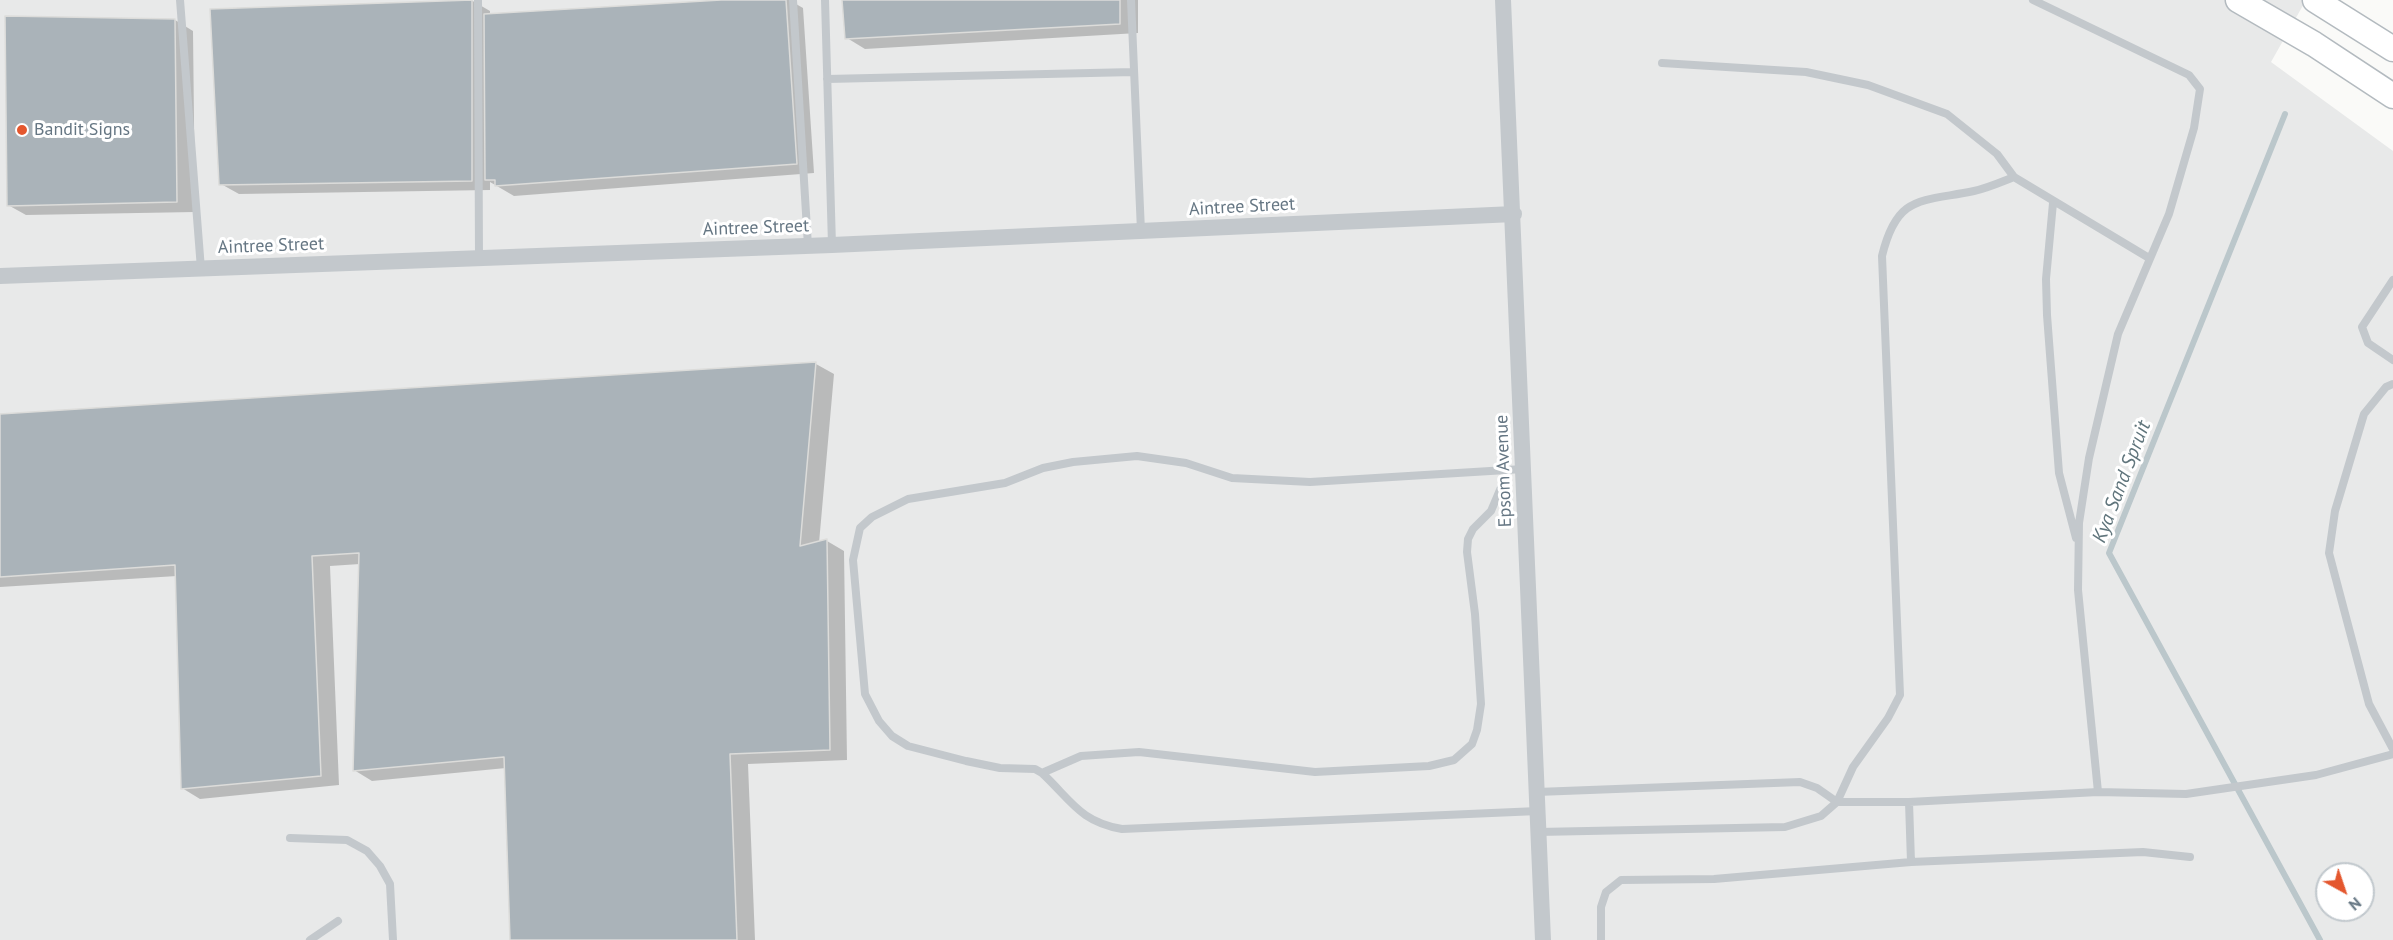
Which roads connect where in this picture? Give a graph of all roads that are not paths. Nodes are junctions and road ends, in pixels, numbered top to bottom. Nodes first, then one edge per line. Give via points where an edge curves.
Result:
1 (180, 0) edge
2 (478, 0) edge
3 (793, 0) edge
4 (825, 0) edge
5 (1131, 0) edge
6 (1503, 0) edge
7 (2033, 0) edge
8 (2238, 0) edge
9 (2324, 5) edge
10 (2388, 46) edge
11 (1662, 63) dead end
12 (1134, 72) junction
13 (827, 79) junction
14 (2393, 96) edge
15 (2014, 177) junction
16 (2053, 203) junction
17 (1514, 214) junction
18 (1141, 231) junction
19 (832, 245) junction
20 (808, 246) junction
21 (479, 258) junction
22 (2149, 258) junction
23 (201, 268) junction
24 (0, 276) edge
25 (2393, 280) edge
26 (2393, 360) edge
27 (2393, 384) edge
28 (1515, 470) junction
29 (2079, 550) junction
30 (2393, 749) edge
31 (2393, 754) edge
32 (1042, 773) junction
33 (1537, 792) junction
34 (2098, 792) junction
35 (1837, 802) junction
36 (1909, 802) junction
37 (1538, 810) junction
38 (1538, 832) junction
39 (290, 838) dead end
40 (2190, 857) dead end
41 (1911, 862) junction
42 (338, 921) dead end
43 (310, 940) edge
44 (393, 940) edge
45 (1543, 940) edge
46 (1600, 940) edge

1 - 23 lane
2 - 21 lane
3 - 20 lane
4 - 13 lane
5 - 12 lane
6 - 17 street, Epsom Avenue
7 - 22 lane via 2189,75 2200,89 2194,128 2169,214
8 - 14 main road
9 - 10 main road
11 - 15 lane via 1806,72 1868,85 1947,114 1997,154
12 - 13 lane
12 - 18 lane
13 - 19 lane
15 - 16 lane
15 - 35 lane via 1977,190 1922,199 1905,209 1893,222 1881,256 1900,695 1853,767
16 - 22 lane
16 - 29 lane via 2046,279 2048,327 2059,473
17 - 18 street, Aintree Street
17 - 28 street, Epsom Avenue
18 - 19 street, Aintree Street
19 - 20 street, Aintree Street
20 - 21 street, Aintree Street
21 - 23 street, Aintree Street
22 - 29 lane via 2118,334 2090,458 2079,523
23 - 24 street, Aintree Street
25 - 26 lane via 2362,327 2368,343
27 - 30 lane via 2364,414 2335,511 2329,552 2369,704
28 - 32 lane via 1491,511 1468,539 1481,704 1472,744 1454,760 1429,766 1315,771 1139,752 1081,756
28 - 32 lane via 1311,482 1232,478 1186,463 1137,456 1073,462 1043,468 1005,483 908,499 872,517 860,528 853,560 866,694 879,722 908,746 1000,768 1035,769
28 - 33 street, Epsom Avenue
29 - 34 lane via 2078,590
31 - 34 lane via 2316,775 2186,794
32 - 37 lane via 1089,818 1100,825 1122,829
33 - 35 lane via 1800,782
33 - 37 street, Epsom Avenue
34 - 36 lane
35 - 36 lane
35 - 38 lane via 1821,816 1785,826
36 - 41 lane
37 - 38 street, Epsom Avenue
38 - 45 street, Epsom Avenue
39 - 44 lane via 347,840 367,851 390,884
40 - 41 lane via 2143,852
41 - 46 lane via 1714,879 1621,880 1606,892 1601,907
42 - 43 lane

